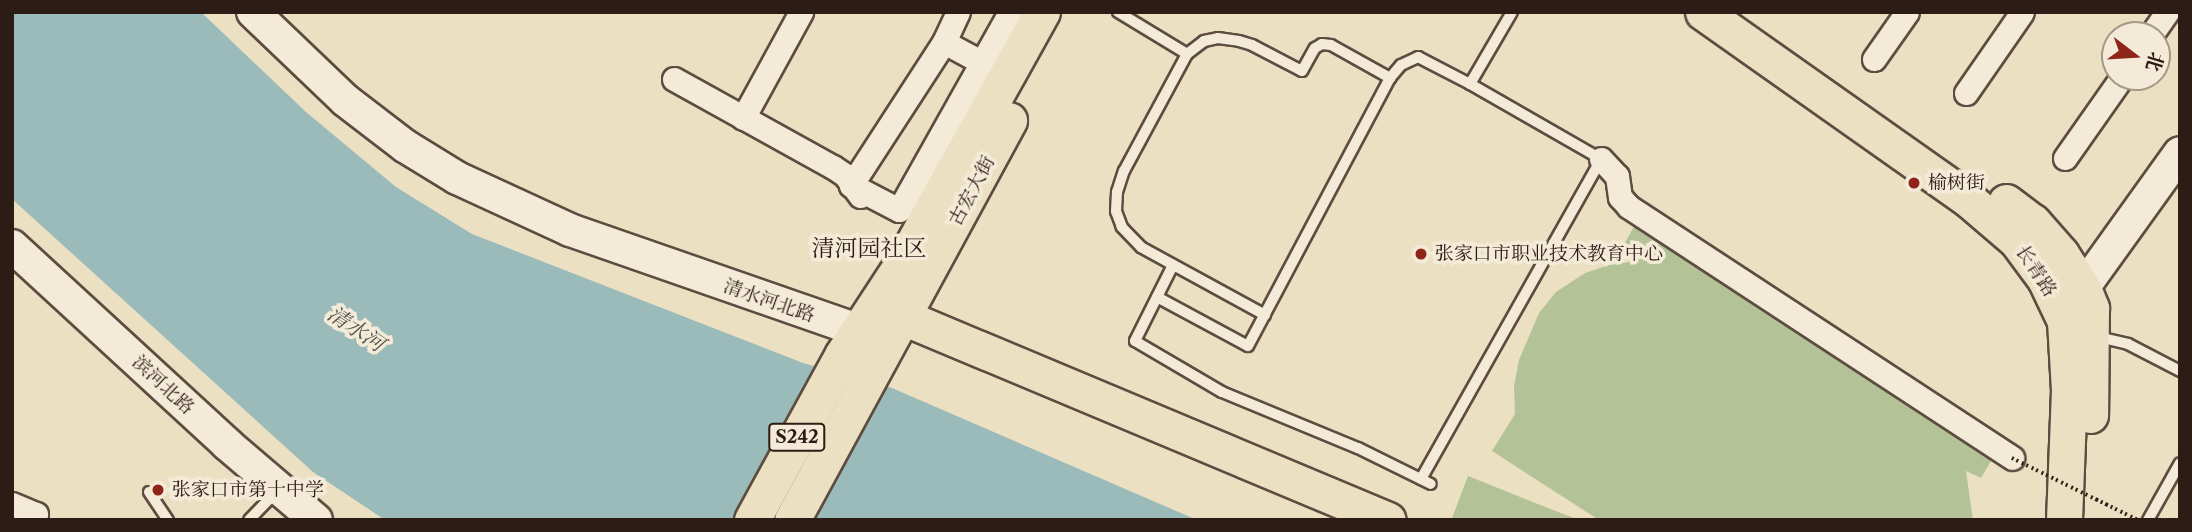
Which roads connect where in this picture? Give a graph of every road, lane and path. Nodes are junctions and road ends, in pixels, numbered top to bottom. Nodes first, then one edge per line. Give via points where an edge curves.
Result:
1 (253, 12) edge
2 (801, 12) edge
3 (958, 12) edge
4 (1010, 12) edge
5 (1042, 12) edge
6 (1067, 12) edge
7 (1118, 12) edge
8 (1512, 12) edge
9 (1703, 12) edge
10 (1742, 12) edge
11 (1907, 12) edge
12 (2022, 12) edge
13 (944, 42) junction
14 (1187, 54) junction
15 (1874, 59) dead end
16 (995, 69) junction
17 (1390, 78) junction
18 (674, 79) dead end
19 (1469, 84) junction
20 (2112, 91) edge
21 (1966, 93) dead end
22 (743, 117) junction
23 (2180, 153) edge
24 (2065, 158) dead end
25 (1601, 159) junction
26 (851, 185) junction
27 (922, 229) junction
28 (12, 246) edge
29 (1173, 265) junction
30 (12, 273) edge
31 (2070, 295) junction
32 (1157, 297) junction
33 (1265, 315) junction
34 (2091, 335) junction
35 (875, 336) junction
36 (2180, 371) edge
37 (2012, 458) joint
38 (2180, 463) edge
39 (149, 492) dead end
40 (12, 505) edge
41 (269, 508) edge
42 (34, 520) edge
43 (168, 520) edge
44 (316, 520) edge
45 (752, 520) edge
46 (792, 520) edge
47 (1327, 520) edge
48 (1388, 520) edge
49 (2064, 520) edge
50 (2086, 520) edge
51 (2138, 520) edge
52 (2148, 520) edge

1 - 35 street, 清水河北路 via 345,100 457,178 570,230
2 - 22 street
3 - 13 street
4 - 16 street
5 - 16 main road, 古宏大街
6 - 35 main road, 古宏大街
7 - 14 lane
8 - 19 lane
9 - 31 main road, 长青路 via 1968,200 2017,241 2045,279
10 - 31 main road, 长青路 via 2032,222 2061,254
11 - 15 street
12 - 21 street
13 - 16 street
13 - 26 street
14 - 17 lane via 1204,41 1219,38 1239,41 1302,71 1315,48 1331,45
14 - 29 lane via 1116,192 1116,211 1130,239
16 - 26 street via 899,210
16 - 27 main road, 古宏大街
17 - 19 lane via 1401,65 1418,57
17 - 33 lane
18 - 22 street
19 - 25 lane
20 - 24 street
22 - 26 street via 833,167
23 - 31 street
25 - 32 lane via 1426,481 1222,392 1135,341
25 - 37 street via 1617,176 1620,197 1629,207
26 - 27 street via 862,198
27 - 35 main road, 古宏大街
28 - 41 street, 滨河北路
29 - 32 lane
29 - 33 lane
30 - 41 street, 滨河北路
31 - 34 main road, 长青路 via 2091,308
31 - 49 main road, 长青路 via 2065,321 2069,390
32 - 33 lane via 1248,346
34 - 36 lane via 2128,344
34 - 50 main road, 长青路
35 - 45 main road, S242
35 - 46 main road, S242
35 - 47 main road, 清水河北路
35 - 48 main road, 清水河北路
37 - 51 path, bridge
38 - 52 lane
39 - 43 lane
40 - 42 street via 36,514
41 - 44 street, 滨河北路

